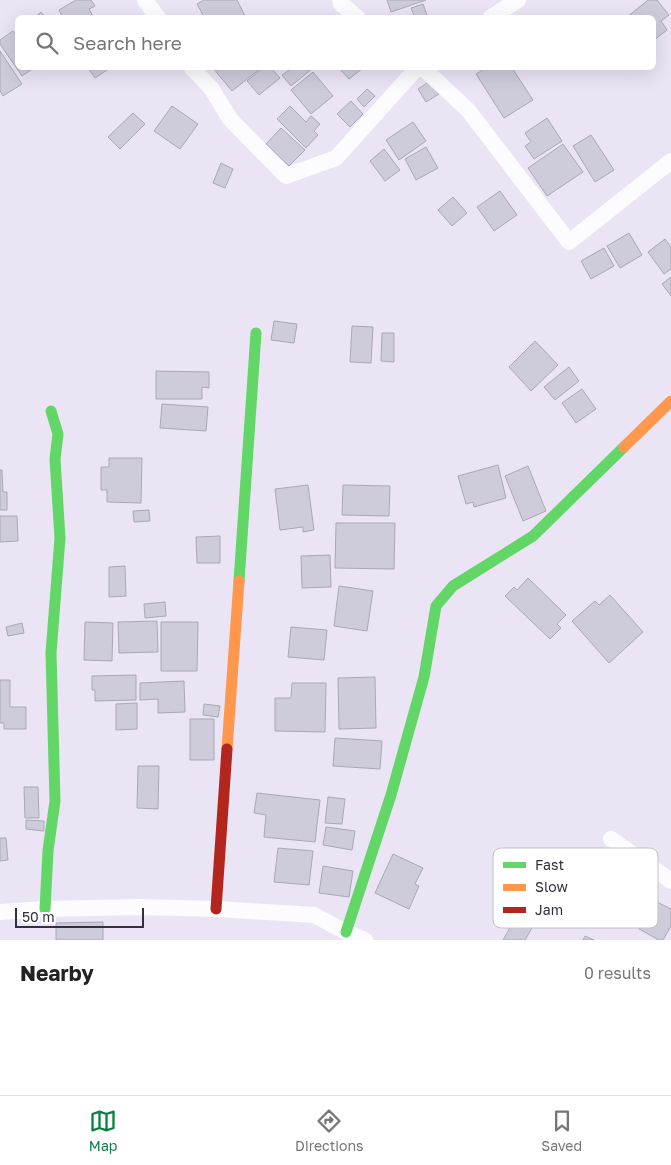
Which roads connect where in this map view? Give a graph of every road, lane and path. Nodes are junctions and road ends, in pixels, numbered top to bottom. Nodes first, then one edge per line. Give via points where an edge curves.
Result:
1 (145, 0) edge
2 (340, 0) edge
3 (518, 0) edge
4 (156, 15) edge
5 (354, 15) edge
6 (495, 15) edge
7 (194, 70) edge
8 (415, 70) edge
9 (425, 70) edge
10 (671, 161) edge
11 (256, 333) dead end
12 (671, 401) edge
13 (51, 411) dead end
14 (611, 839) dead end
15 (624, 848) edge
16 (658, 873) edge
17 (671, 882) edge
18 (45, 909) junction
19 (216, 909) junction
20 (0, 912) edge
21 (346, 932) junction
22 (365, 940) edge

1 - 4 street
2 - 5 street
3 - 6 street
7 - 8 street via 211,88 230,119 286,176 336,158
9 - 10 street via 468,110 569,242
11 - 19 street
12 - 21 street via 533,536 453,586 436,606 422,686 391,795
13 - 18 street via 58,434 55,459 60,538 51,653 55,802
14 - 15 street
16 - 17 street
18 - 19 street
18 - 20 street
19 - 21 street via 314,915
21 - 22 street

